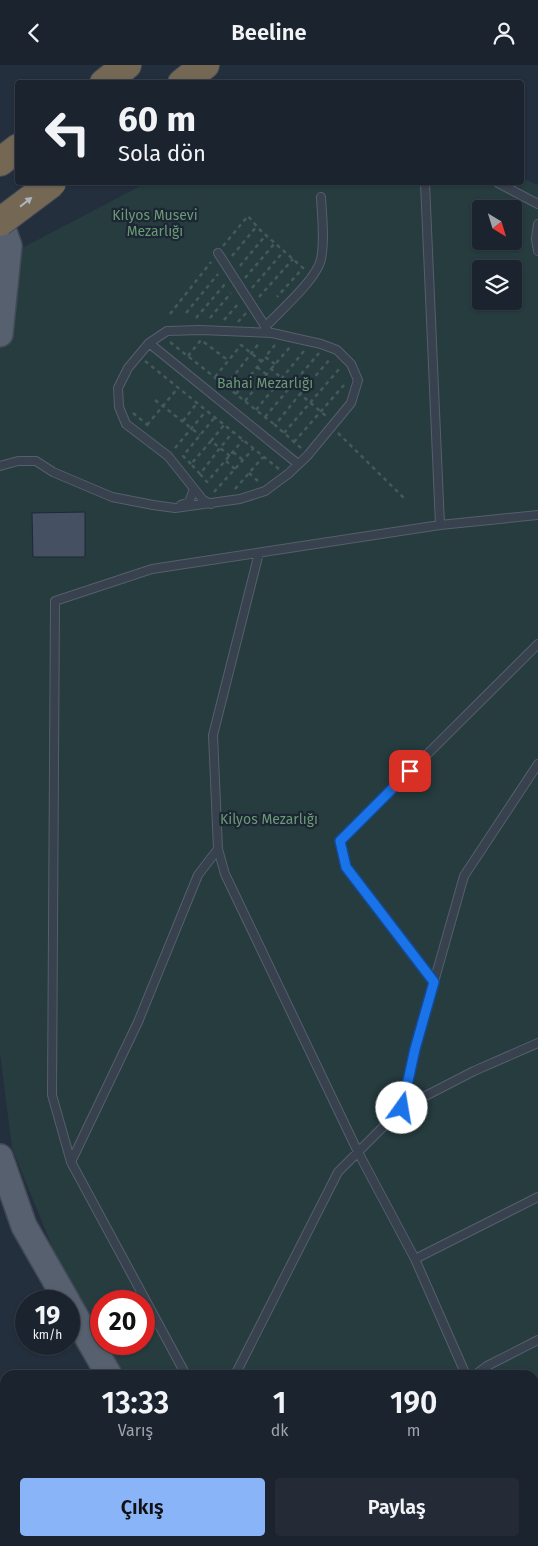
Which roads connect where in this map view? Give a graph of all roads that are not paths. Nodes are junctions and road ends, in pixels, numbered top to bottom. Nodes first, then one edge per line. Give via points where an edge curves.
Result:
1 (127, 65) edge
2 (205, 65) edge
3 (108, 80) edge
4 (186, 80) edge
5 (15, 151) edge
6 (0, 162) edge
7 (49, 185) edge
8 (425, 185) edge
9 (502, 185) edge
10 (321, 197) dead end
11 (538, 204) edge
12 (0, 221) edge
13 (538, 224) edge
14 (538, 251) edge
15 (218, 253) road end
16 (267, 331) junction
17 (0, 334) edge
18 (149, 343) junction
19 (298, 464) junction
20 (0, 466) edge
21 (191, 486) junction
22 (209, 503) junction
23 (175, 508) junction
24 (538, 515) edge
25 (440, 525) junction
26 (259, 553) junction
27 (538, 644) edge
28 (538, 764) edge
29 (218, 849) junction
30 (434, 982) junction
31 (538, 1043) edge
32 (402, 1108) junction
33 (358, 1152) junction
34 (0, 1157) edge
35 (71, 1162) junction
36 (538, 1197) edge
37 (415, 1259) junction
38 (60, 1290) edge
39 (80, 1325) edge
40 (538, 1340) edge
41 (105, 1370) edge
42 (183, 1370) edge
43 (238, 1370) edge
44 (464, 1370) edge
45 (482, 1370) edge

1 - 3 highway
2 - 4 highway
5 - 6 highway
12 -> 7 highway, bridge
8 - 25 lane
9 - 11 lane
10 - 16 lane via 321,261 311,279
12 - 17 main road via 9,246
13 - 14 lane
15 - 16 lane
16 - 18 lane via 167,331
16 - 19 lane via 337,350 351,364 358,380 351,403
18 - 19 lane
18 - 21 lane via 128,368 118,388 119,407 126,424 168,456
19 - 22 lane via 265,491 240,499
20 - 23 lane via 36,461 53,472 112,497
21 - 22 lane
21 - 23 lane via 189,502
22 - 23 lane
24 - 25 lane
25 - 26 lane
26 - 29 lane via 213,735
26 - 35 lane via 152,569 55,601 52,1095
27 - 30 lane via 340,841 346,867
28 - 30 lane via 464,876
29 - 33 lane via 225,873
29 - 35 lane via 198,875 138,1022
30 - 32 lane
31 - 32 lane
32 - 33 lane
33 - 37 lane
33 - 43 lane via 338,1172
34 - 38 main road via 24,1226
35 - 42 lane
36 - 37 lane
37 - 44 lane
39 - 41 main road
40 - 45 lane

